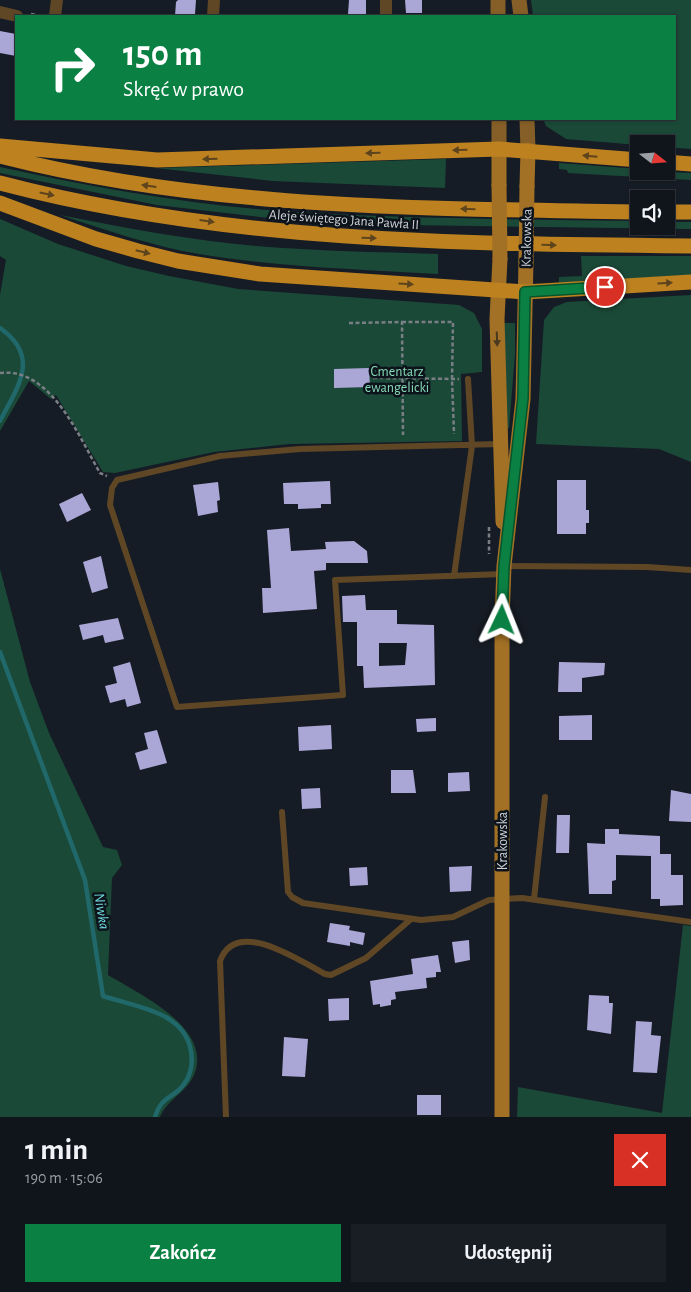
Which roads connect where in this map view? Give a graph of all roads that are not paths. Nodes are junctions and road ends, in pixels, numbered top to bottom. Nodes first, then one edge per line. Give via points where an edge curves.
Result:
1 (57, 0) edge
2 (214, 0) edge
3 (386, 0) edge
4 (498, 0) edge
5 (519, 0) edge
6 (0, 12) edge
7 (55, 15) edge
8 (213, 15) edge
9 (386, 15) edge
10 (498, 15) edge
11 (521, 15) edge
12 (15, 16) edge
13 (499, 120) edge
14 (527, 120) edge
15 (0, 146) edge
16 (499, 149) junction
17 (528, 150) junction
18 (0, 156) edge
19 (630, 159) edge
20 (675, 163) edge
21 (691, 164) edge
22 (0, 183) edge
23 (0, 203) edge
24 (630, 212) edge
25 (675, 212) edge
26 (691, 212) edge
27 (691, 246) edge
28 (691, 282) edge
29 (498, 290) junction
30 (525, 292) junction
31 (468, 379) road end
32 (500, 444) junction
33 (472, 446) junction
34 (503, 570) junction
35 (691, 570) edge
36 (454, 576) junction
37 (545, 797) dead end
38 (282, 812) dead end
39 (502, 898) junction
40 (534, 900) junction
41 (410, 920) junction
42 (691, 922) edge
43 (226, 1117) edge
44 (502, 1117) edge

1 - 7 street
2 - 8 street
3 - 9 street
4 - 10 main road
5 - 11 main road
6 - 12 street
13 - 16 main road, Krakowska
14 - 17 main road, Krakowska
16 -> 15 highway via 157,160
16 - 17 highway
16 - 29 main road, Krakowska, bridge
19 -> 17 highway
17 - 30 main road, Krakowska, bridge
24 -> 18 highway, Aleje świętego Jana Pawła II via 352,206 212,195 126,182
20 - 21 highway
22 -> 27 highway, Aleje świętego Jana Pawła II via 109,208 275,232 461,242
23 -> 29 highway via 96,239 216,268 269,275
25 - 26 highway
30 -> 28 highway
29 - 30 highway
29 -> 32 main road, Krakowska
30 - 34 main road, Krakowska via 523,398
31 - 33 lane
32 - 33 lane
32 - 34 main road, Krakowska
33 - 36 lane
33 - 36 lane via 300,449 220,456 117,480 112,488 110,505 177,707 343,695 335,580
34 - 35 lane via 647,566
34 - 36 lane
34 - 39 main road, Krakowska
37 - 40 lane
38 - 41 lane via 288,892 292,897 304,903
39 - 40 lane
39 - 41 lane via 489,900 453,917
39 - 44 main road, Krakowska
40 - 42 lane
41 - 43 lane via 366,958 331,975 259,943 236,942 229,946 220,961

